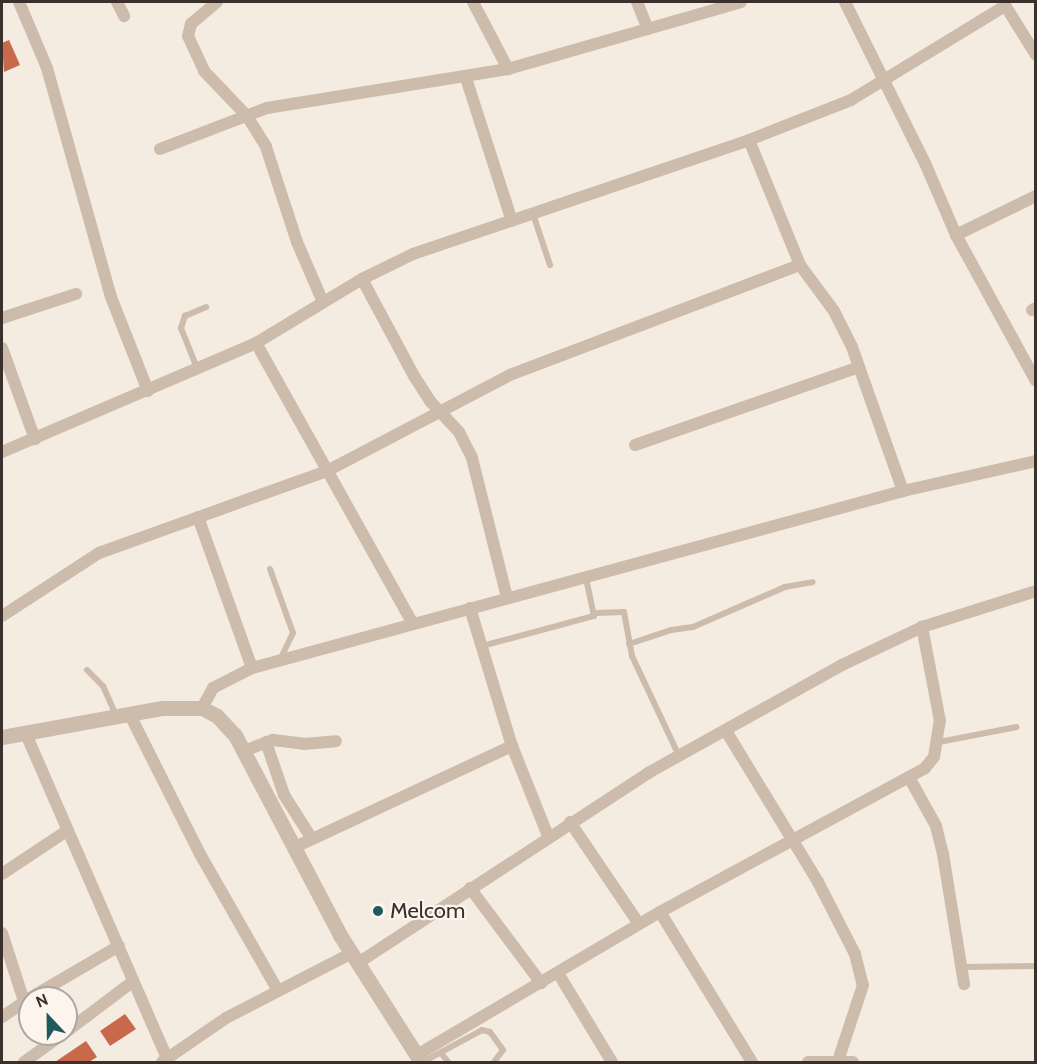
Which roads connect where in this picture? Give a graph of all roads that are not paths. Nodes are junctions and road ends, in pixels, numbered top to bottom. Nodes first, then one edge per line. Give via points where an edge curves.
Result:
1 (19, 2) edge
2 (117, 2) edge
3 (217, 2) edge
4 (473, 2) edge
5 (637, 2) edge
6 (741, 2) edge
7 (845, 2) edge
8 (1004, 4) edge
9 (124, 16) dead end
10 (648, 29) junction
11 (1035, 55) edge
12 (508, 69) junction
13 (466, 78) junction
14 (885, 82) junction
15 (247, 116) junction
16 (749, 140) junction
17 (160, 149) dead end
18 (1035, 196) edge
19 (533, 213) junction
20 (512, 221) junction
21 (956, 236) junction
22 (550, 265) dead end
23 (800, 265) junction
24 (362, 279) junction
25 (76, 294) dead end
26 (323, 302) junction
27 (206, 308) dead end
28 (2, 318) edge
29 (256, 343) junction
30 (2, 348) edge
31 (859, 367) junction
32 (198, 369) junction
33 (1035, 381) edge
34 (148, 391) junction
35 (441, 410) junction
36 (35, 439) junction
37 (635, 445) dead end
38 (2, 452) edge
39 (1035, 461) edge
40 (327, 471) junction
41 (903, 491) junction
42 (198, 517) junction
43 (270, 569) dead end
44 (586, 576) junction
45 (813, 582) dead end
46 (1035, 591) edge
47 (507, 597) junction
48 (470, 608) junction
49 (596, 613) junction
50 (2, 616) edge
51 (413, 624) junction
52 (922, 627) junction
53 (629, 644) junction
54 (481, 646) junction
55 (279, 660) junction
56 (252, 668) junction
57 (87, 670) dead end
58 (202, 708) junction
59 (123, 714) junction
60 (1017, 727) dead end
61 (726, 732) junction
62 (26, 734) junction
63 (2, 737) edge
64 (336, 741) dead end
65 (266, 742) junction
66 (939, 742) junction
67 (512, 746) junction
68 (244, 750) junction
69 (679, 756) junction
70 (910, 779) junction
71 (570, 822) junction
72 (68, 830) junction
73 (548, 836) junction
74 (312, 839) junction
75 (791, 841) junction
76 (293, 848) junction
77 (2, 874) edge
78 (470, 888) junction
79 (660, 912) junction
80 (639, 924) junction
81 (2, 933) edge
82 (119, 946) junction
83 (355, 958) junction
84 (1035, 966) edge
85 (961, 967) junction
86 (558, 973) junction
87 (132, 982) junction
88 (541, 983) junction
89 (964, 984) dead end
90 (23, 986) edge
91 (50, 986) edge
92 (277, 989) junction
93 (18, 1006) edge
94 (2, 1017) edge
95 (78, 1022) edge
96 (46, 1046) edge
97 (441, 1053) junction
98 (164, 1060) edge
99 (420, 1060) edge
100 (838, 1061) junction
101 (24, 1062) edge
102 (448, 1062) edge
103 (494, 1062) edge
104 (612, 1062) edge
105 (752, 1062) edge
106 (808, 1062) edge
107 (853, 1062) edge

1 - 34 street via 47,68 111,297
2 - 9 street
3 - 15 street via 191,24 188,36 204,71
4 - 12 street
5 - 10 street
6 - 10 street
7 - 14 street
8 - 11 street
8 - 14 street
10 - 12 street
12 - 13 street
13 - 15 street via 267,108
13 - 20 street
14 - 16 street via 851,100
14 - 21 street
15 - 17 street
15 - 26 street via 266,147 297,242
16 - 19 street
16 - 23 street
18 - 21 street
19 - 20 street
19 - 22 lane
20 - 24 street via 413,254
21 - 33 street
23 - 31 street via 834,311
23 - 35 street via 510,375
24 - 26 street
24 - 35 street via 429,401
25 - 28 street
26 - 29 street
27 - 32 lane via 185,316 181,328
29 - 32 street
29 - 40 street
30 - 36 street
31 - 37 street
31 - 41 street
32 - 34 street
34 - 36 street
35 - 40 street
35 - 47 street via 459,432 472,458
36 - 38 street
39 - 41 street
40 - 42 street
40 - 51 street
41 - 44 street
42 - 50 street via 99,553
42 - 56 street
43 - 55 lane via 292,633
44 - 47 street
44 - 49 lane
45 - 53 lane via 785,587 693,627
46 - 52 street
47 - 48 street
48 - 51 street
48 - 54 street
49 - 53 lane via 624,612
49 - 54 lane via 590,618
51 - 55 street
52 - 61 street via 842,665
52 - 66 street via 938,696
53 - 69 lane
54 - 67 street
55 - 56 street
56 - 58 street via 213,688
57 - 59 lane
58 - 59 street
58 - 68 street via 228,726
59 - 62 street
59 - 92 street
60 - 66 lane
61 - 69 street
61 - 75 street
62 - 63 street
62 - 72 street
64 - 65 street
65 - 68 street
65 - 74 street via 284,795
66 - 70 street via 934,757
67 - 73 street
67 - 74 street
68 - 76 street
69 - 71 street
70 - 75 street
70 - 85 street via 936,826
71 - 73 street
71 - 80 street
72 - 77 street
72 - 82 street
73 - 78 street
74 - 76 street
75 - 79 street
75 - 100 street via 818,882 861,970 861,1000
76 - 83 street
78 - 83 street
78 - 88 street
79 - 80 street
79 - 105 street
80 - 86 street
81 - 90 street
82 - 87 street
82 - 91 street
83 - 92 street
83 - 99 street
84 - 85 lane
85 - 89 street
86 - 88 street
86 - 104 street
87 - 95 street
87 - 98 street
88 - 99 street
92 - 98 street
93 - 94 street
96 - 101 street
97 - 99 lane
97 - 102 lane
97 - 103 lane via 486,1031 503,1050
100 - 106 street
100 - 107 street

